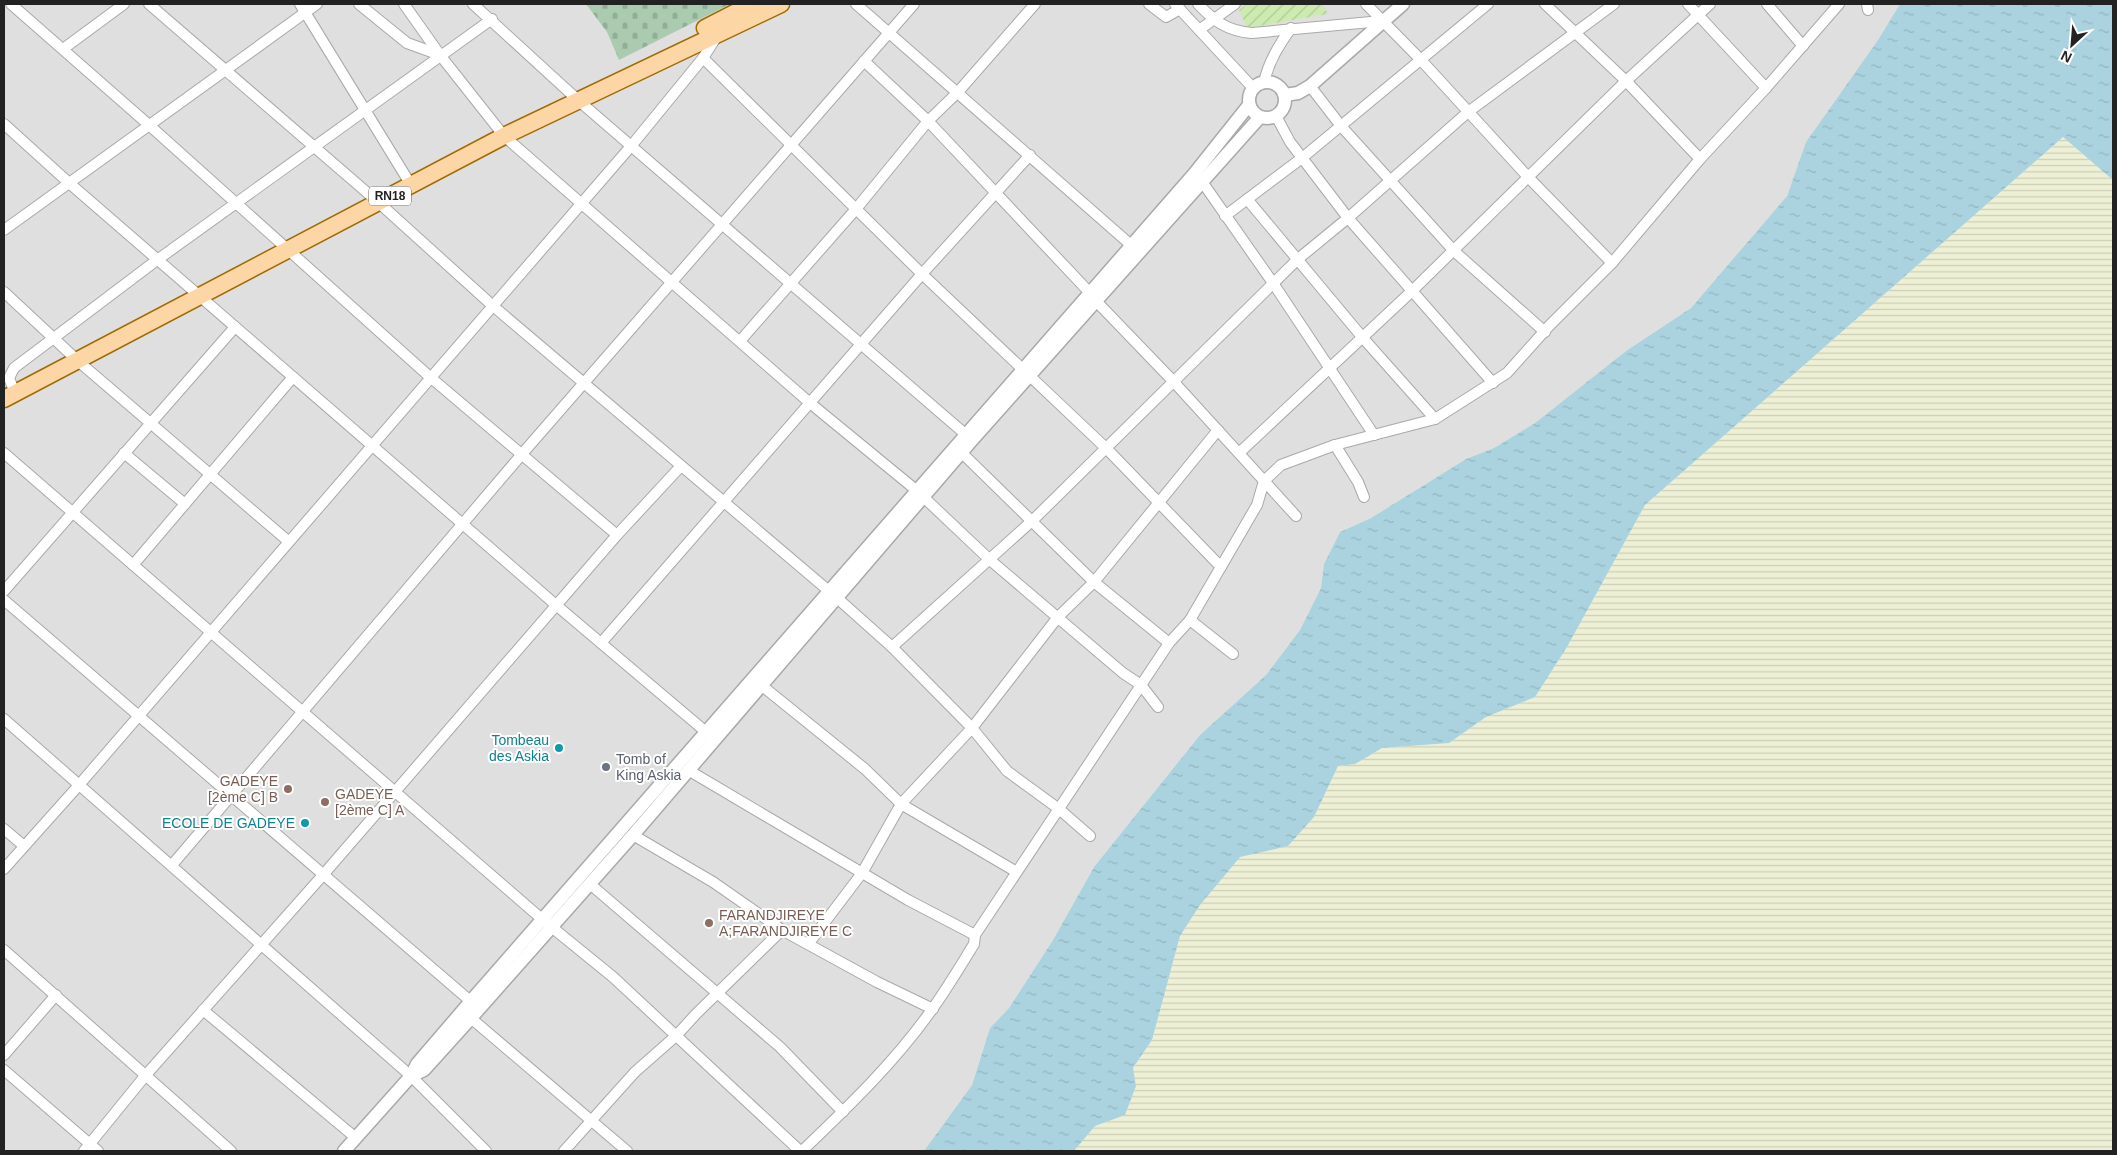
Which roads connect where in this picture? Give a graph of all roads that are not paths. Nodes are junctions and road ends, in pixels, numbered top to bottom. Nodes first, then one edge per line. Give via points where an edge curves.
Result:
1 (11, 4) edge
2 (124, 4) edge
3 (149, 4) edge
4 (317, 4) edge
5 (359, 4) edge
6 (404, 4) edge
7 (473, 4) edge
8 (752, 4) edge
9 (781, 4) edge
10 (856, 4) edge
11 (914, 4) edge
12 (1035, 4) edge
13 (1149, 4) edge
14 (1198, 4) edge
15 (1234, 4) edge
16 (1366, 4) edge
17 (1403, 4) edge
18 (1488, 4) edge
19 (1545, 4) edge
20 (1614, 4) edge
21 (1688, 4) edge
22 (1710, 4) edge
23 (1767, 4) edge
24 (1840, 4) edge
25 (1178, 6) edge
26 (302, 8) edge
27 (1700, 15) junction
28 (492, 19) junction
29 (1213, 20) junction
30 (1382, 21) junction
31 (1291, 28) junction
32 (1198, 30) junction
33 (889, 33) junction
34 (1576, 33) junction
35 (718, 34) junction
36 (1803, 46) junction
37 (63, 49) junction
38 (440, 55) junction
39 (703, 58) junction
40 (1421, 60) junction
41 (864, 61) junction
42 (225, 69) junction
43 (1626, 82) junction
44 (1258, 85) junction
45 (1310, 86) junction
46 (1766, 88) junction
47 (958, 92) junction
48 (1285, 95) junction
49 (579, 101) junction
50 (1249, 104) junction
51 (366, 110) junction
52 (1468, 112) junction
53 (1276, 116) junction
54 (1260, 117) junction
55 (928, 121) junction
56 (4, 124) edge
57 (149, 124) junction
58 (1341, 126) junction
59 (504, 136) junction
60 (632, 145) junction
61 (791, 145) junction
62 (313, 146) junction
63 (1030, 156) junction
64 (1302, 158) junction
65 (1700, 159) junction
66 (1529, 178) junction
67 (1390, 181) junction
68 (68, 182) junction
69 (1203, 183) junction
70 (411, 185) junction
71 (997, 194) junction
72 (1247, 199) junction
73 (378, 202) junction
74 (581, 203) junction
75 (237, 205) junction
76 (856, 209) junction
77 (1225, 216) junction
78 (1348, 218) junction
79 (723, 224) junction
80 (4, 230) edge
81 (1131, 246) junction
82 (289, 250) junction
83 (1454, 251) junction
84 (1298, 259) junction
85 (157, 260) junction
86 (1612, 263) junction
87 (922, 274) junction
88 (673, 283) junction
89 (791, 283) junction
90 (1273, 284) junction
91 (1412, 291) junction
92 (4, 292) edge
93 (200, 297) junction
94 (1093, 297) junction
95 (493, 306) junction
96 (235, 327) junction
97 (1545, 332) junction
98 (54, 338) junction
99 (1363, 338) junction
100 (740, 342) junction
101 (861, 344) junction
102 (78, 360) junction
103 (1330, 368) junction
104 (1026, 374) junction
105 (430, 376) junction
106 (293, 377) junction
107 (1173, 381) junction
108 (1493, 383) junction
109 (585, 384) junction
110 (9, 396) edge
111 (810, 403) junction
112 (1435, 419) junction
113 (150, 422) junction
114 (1218, 430) junction
115 (1374, 435) junction
116 (969, 437) junction
117 (372, 445) junction
118 (1335, 445) junction
119 (1107, 449) junction
120 (961, 452) junction
121 (4, 453) edge
122 (124, 453) junction
123 (1239, 453) junction
124 (522, 454) junction
125 (681, 466) junction
126 (211, 476) junction
127 (1264, 481) junction
128 (920, 493) junction
129 (1364, 497) dead end
130 (724, 502) junction
131 (185, 504) junction
132 (1159, 504) junction
133 (72, 512) junction
134 (1296, 516) dead end
135 (1033, 520) junction
136 (463, 523) junction
137 (617, 535) junction
138 (288, 541) junction
139 (990, 560) junction
140 (134, 565) junction
141 (1221, 567) junction
142 (1094, 582) junction
143 (4, 591) edge
144 (833, 594) junction
145 (4, 600) edge
146 (556, 605) junction
147 (1058, 617) junction
148 (1190, 620) junction
149 (210, 631) junction
150 (601, 642) junction
151 (1168, 643) junction
152 (892, 647) junction
153 (1233, 654) dead end
154 (1141, 685) junction
155 (761, 686) junction
156 (1158, 707) dead end
157 (303, 710) junction
158 (138, 716) junction
159 (4, 719) edge
160 (972, 728) junction
161 (710, 735) junction
162 (688, 770) junction
163 (79, 785) junction
164 (394, 789) junction
165 (231, 796) junction
166 (901, 804) junction
167 (1059, 809) junction
168 (4, 829) edge
169 (633, 835) junction
170 (1090, 836) dead end
171 (24, 846) junction
172 (172, 865) junction
173 (4, 869) edge
174 (1015, 871) junction
175 (862, 873) junction
176 (322, 875) junction
177 (590, 884) junction
178 (548, 924) junction
179 (782, 930) junction
180 (975, 935) junction
181 (809, 943) junction
182 (260, 946) junction
183 (4, 950) edge
184 (717, 993) junction
185 (56, 995) junction
186 (933, 1009) junction
187 (203, 1010) junction
188 (471, 1010) junction
189 (677, 1035) junction
190 (4, 1055) edge
191 (4, 1070) edge
192 (144, 1076) junction
193 (411, 1076) junction
194 (843, 1112) junction
195 (589, 1121) junction
196 (356, 1138) junction
197 (87, 1148) edge
198 (98, 1151) edge
199 (231, 1151) edge
200 (344, 1151) edge
201 (486, 1151) edge
202 (564, 1151) edge
203 (627, 1151) edge
204 (801, 1151) edge

1 - 37 street
2 - 37 street
3 - 42 street
4 - 26 street
5 - 38 street via 407,43
6 - 38 street
7 - 28 street
8 - 49 main road, RN18
9 - 35 main road, RN18
10 - 33 street
11 - 33 street
12 - 47 street
13 - 25 street via 1166,17
14 - 29 street
15 - 29 street
16 - 30 street
17 - 30 street
18 - 40 street
19 - 34 street
20 - 34 street
21 - 27 street
22 - 27 street
23 - 36 street
24 - 36 street
25 - 32 street
26 - 42 street
26 - 51 street
27 - 43 street
27 - 46 street
28 - 38 street
28 - 49 street
29 - 31 street via 1238,32
29 - 32 street
30 - 31 street
30 - 40 street
30 - 45 street
31 - 44 street
32 - 44 street
33 - 41 street
33 - 47 street
34 - 43 street
34 - 52 street
35 - 39 street
35 - 49 main road, RN18
36 - 46 street
37 - 57 street
38 - 51 street
38 - 59 street
39 - 60 street
39 - 61 street
40 - 52 street
40 - 58 street
41 - 55 street
41 - 61 street
42 - 57 street
42 - 62 street
43 - 65 street
43 - 66 street
44 - 48 street via 1276,84
44 - 50 street
45 - 48 street
45 - 58 street
46 - 65 street
47 - 55 street
47 - 63 street
48 - 53 street via 1284,107
49 - 59 main road, RN18
49 - 60 street
50 - 54 street
50 - 81 street
51 - 62 street
51 - 70 street
52 - 66 street
52 - 67 street
53 - 54 street
53 - 64 street
54 - 69 street
55 - 71 street
55 - 76 street
56 - 68 street
57 - 68 street
57 - 75 street
58 - 64 street
58 - 67 street
59 - 70 main road, RN18
59 - 74 street
60 - 74 street
60 - 79 street
61 - 76 street
61 - 79 street
62 - 73 street
62 - 75 street
63 - 71 street
63 - 81 street
64 - 72 street
64 - 78 street
65 - 86 street
66 - 83 street
66 - 86 street
67 - 78 street
67 - 83 street
68 - 80 street
68 - 85 street
69 - 77 street
69 - 94 street
70 - 73 main road, RN18
71 - 87 street
71 - 94 street
72 - 77 street
72 - 84 street
73 - 82 main road, RN18
73 - 95 street
74 - 88 street
74 - 95 street
75 - 82 street
75 - 85 street
76 - 87 street
76 - 89 street
77 - 90 street
78 - 84 street
78 - 91 street
79 - 88 street
79 - 89 street
81 - 94 street
82 - 93 main road, RN18
82 - 105 street
83 - 91 street
83 - 97 street
84 - 90 street
84 - 99 street
85 - 93 street
85 - 98 street
86 - 97 street
87 - 101 street
87 - 104 street
88 - 100 street
88 - 109 street
89 - 100 street
89 - 101 street
90 - 103 street
90 - 107 street
91 - 99 street
91 - 108 street
92 - 98 street
93 - 96 street
93 - 102 main road, RN18
94 - 104 street
94 - 107 street
95 - 105 street
95 - 109 street
96 - 106 street
96 - 113 street
97 - 108 street via 1507,373
98 - 102 street
98 - 110 street via 12,370
99 - 103 street
99 - 112 street
100 - 111 street
101 - 111 street
101 - 116 street
102 - 110 main road, RN18
102 - 113 street
103 - 115 street
103 - 123 street
104 - 116 street
104 - 119 street
105 - 117 street
105 - 124 street
106 - 117 street
106 - 126 street
107 - 114 street
107 - 119 street
108 - 112 street
109 - 124 street
109 - 125 street
111 - 128 street
111 - 130 street
112 - 115 street
113 - 122 street
113 - 126 street
114 - 123 street
114 - 132 street
115 - 118 street
116 - 120 street
116 - 128 street
117 - 136 street
117 - 138 street
118 - 127 street via 1281,465
118 - 129 street
119 - 132 street
119 - 135 street
120 - 128 street
120 - 135 street
121 - 133 street
122 - 131 street
122 - 133 street
123 - 127 street
124 - 136 street
124 - 137 street
125 - 130 street
125 - 137 street
126 - 131 street
126 - 138 street
127 - 134 street
127 - 141 street via 1257,505
128 - 139 street
128 - 144 street
130 - 144 street
130 - 150 street
131 - 140 street
132 - 141 street
132 - 142 street
133 - 140 street
133 - 143 street
135 - 139 street
135 - 142 street
136 - 146 street
136 - 157 street
137 - 146 street
138 - 149 street
139 - 147 street
139 - 152 street
140 - 149 street
141 - 148 street
142 - 147 street
142 - 151 street
144 - 152 street
144 - 155 street
144 - 161 street
145 - 158 street
146 - 150 street
146 - 164 street
147 - 154 street via 1122,673
147 - 160 street
148 - 151 street
148 - 153 street
149 - 157 street
149 - 158 street
150 - 161 street
151 - 154 street
152 - 160 street
154 - 156 street
154 - 167 street
155 - 161 street
155 - 166 street via 865,769
157 - 164 street
157 - 165 street
158 - 163 street
158 - 165 street
159 - 163 street
160 - 166 street
160 - 167 street via 1007,771
161 - 162 street
161 - 178 street
162 - 169 street
162 - 175 street
163 - 171 street
163 - 172 street
164 - 176 street
164 - 178 street
165 - 172 street
165 - 176 street
166 - 174 street
166 - 175 street
167 - 170 street
167 - 174 street
168 - 171 street
169 - 177 street
169 - 179 street via 713,882
171 - 173 street
172 - 182 street
174 - 180 street
175 - 180 street
175 - 181 street
176 - 182 street
176 - 188 street
177 - 178 street
177 - 184 street
178 - 188 street
178 - 189 street
179 - 181 street
179 - 184 street
180 - 186 street via 974,944
181 - 186 street
182 - 187 street
182 - 193 street
183 - 185 street
184 - 189 street
184 - 194 street via 780,1047
185 - 190 street
185 - 192 street
186 - 194 street
187 - 192 street
187 - 196 street
188 - 193 street via 424,1070
188 - 195 street
189 - 195 street via 635,1072
189 - 204 street
191 - 197 street
192 - 197 street
192 - 199 street
193 - 196 street
193 - 201 street
194 - 204 street
195 - 202 street
195 - 203 street
196 - 200 street
197 - 198 street

